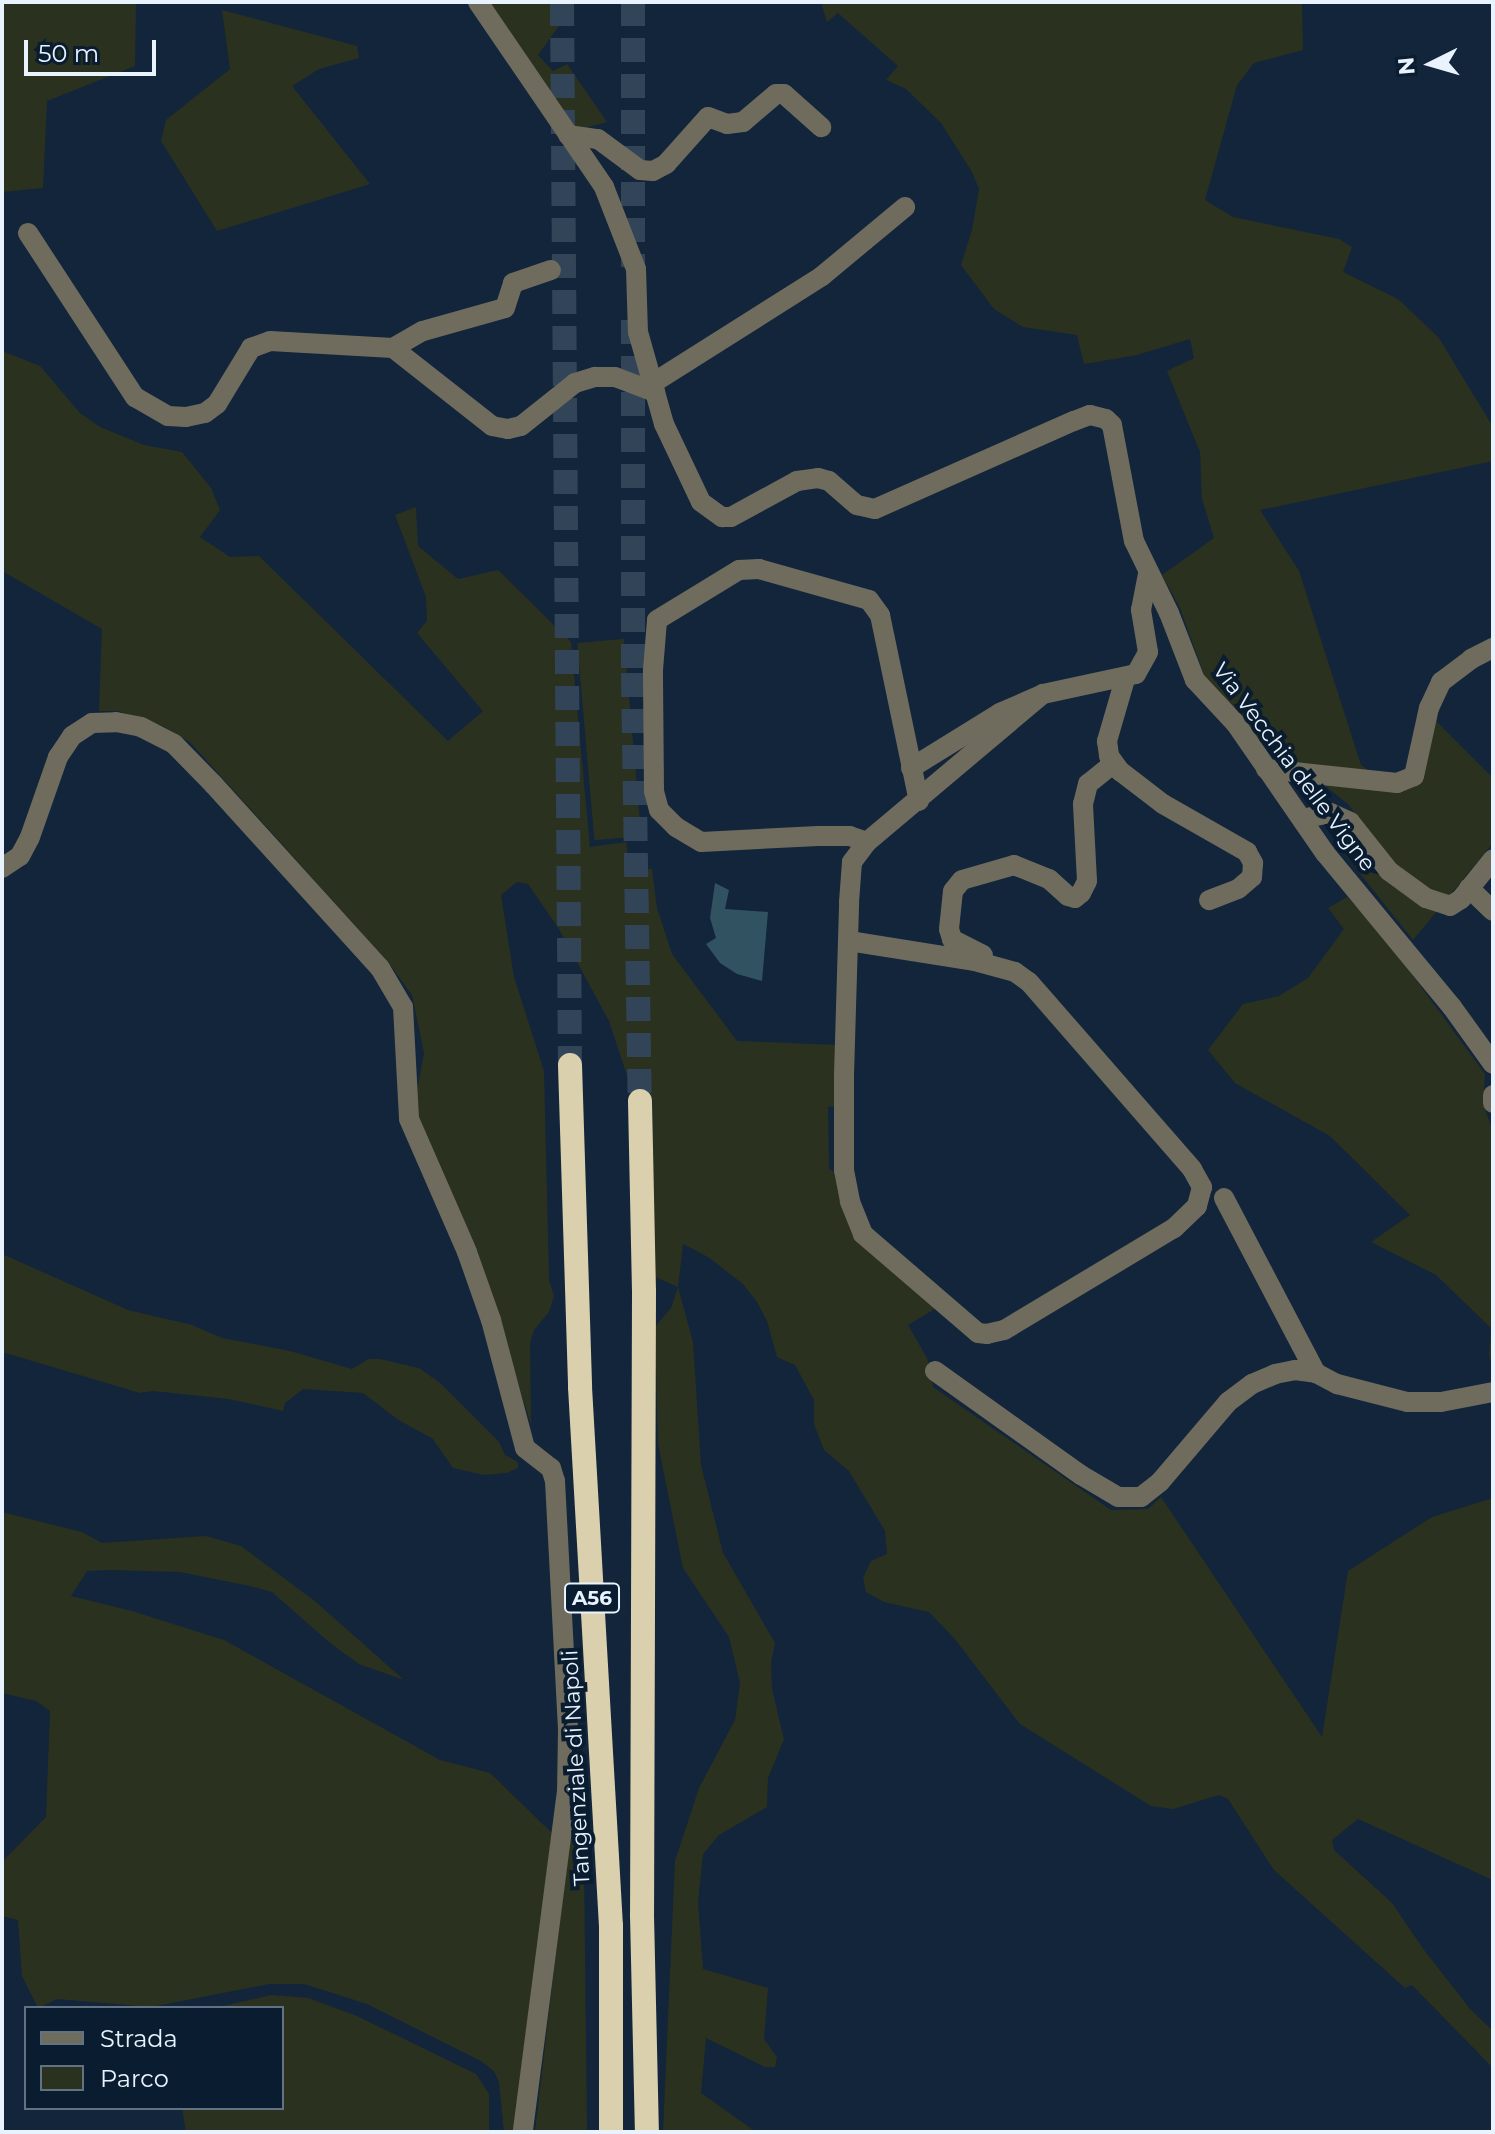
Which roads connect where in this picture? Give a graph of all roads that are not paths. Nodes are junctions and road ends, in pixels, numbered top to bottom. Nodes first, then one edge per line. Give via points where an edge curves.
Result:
1 (478, 2) edge
2 (821, 127) dead end
3 (568, 135) junction
4 (905, 207) dead end
5 (28, 233) dead end
6 (551, 270) dead end
7 (393, 348) junction
8 (654, 388) junction
9 (1148, 574) junction
10 (1493, 648) edge
11 (1125, 679) junction
12 (1043, 694) junction
13 (1114, 763) junction
14 (911, 768) junction
15 (1266, 769) junction
16 (919, 801) junction
17 (1302, 819) junction
18 (867, 842) junction
19 (1493, 859) edge
20 (2, 868) edge
21 (1469, 888) junction
22 (1209, 900) dead end
23 (1493, 911) edge
24 (849, 941) junction
25 (988, 965) junction
26 (1493, 1064) edge
27 (570, 1065) tunnel mouth
28 (1493, 1095) edge
29 (640, 1101) tunnel mouth
30 (1493, 1103) edge
31 (1224, 1198) dead end
32 (935, 1371) dead end
33 (1316, 1373) junction
34 (1493, 1392) edge
35 (523, 2132) edge
36 (611, 2132) edge
37 (647, 2132) edge

1 - 3 street, Via Vecchia delle Vigne
2 - 3 street via 784,94 776,94 743,122 727,124 708,117 666,164 653,171 640,170 598,139
3 - 8 street, Via Vecchia delle Vigne via 604,187 636,269 638,332
4 - 8 street via 822,276
5 - 7 street via 135,397 168,416 205,413 217,404 251,348 270,341
6 - 7 street via 513,283 505,308 423,331
7 - 8 street via 492,426 508,429 521,426 575,383 595,377
8 - 9 street, Via Vecchia delle Vigne via 664,424 701,502 722,517 797,481 818,478 857,505 875,509 1074,421 1099,415 1112,425 1134,541
9 - 11 street via 1141,610 1148,652 1142,666
9 - 15 street, Via Vecchia delle Vigne via 1195,680 1236,724
10 - 15 street via 1441,682 1429,708 1414,776 1397,783
11 - 12 street
11 - 13 street via 1107,741
12 - 14 street via 1000,713
12 - 16 street
13 - 22 street via 1163,804 1247,852 1252,877
13 - 25 street via 1088,784 1083,804 1087,881 1075,898 1049,879 1014,865 962,880 953,891 952,939 981,953
14 - 16 street
14 - 18 street via 880,615 869,600 759,569 739,570 657,620 654,791 659,810 701,842 818,836
15 - 17 street, Via Vecchia delle Vigne
16 - 18 street
17 - 21 street via 1330,813 1350,822 1389,871 1426,898 1450,906
17 - 26 street, Via Vecchia delle Vigne
18 - 24 street via 852,862
19 - 21 street
20 - 35 street via 20,856 58,757 72,736 92,723 141,727 174,744 214,785 380,968 403,1007 409,1119 481,1292 525,1448 551,1468 555,1481 567,1791
21 - 23 street
24 - 25 street
24 - 25 street via 844,1144 850,1201 863,1234 978,1333 987,1334 1004,1330 1174,1228 1197,1206 1202,1187 1029,982
27 - 36 highway, Tangenziale di Napoli / A56 via 580,1387 611,1926
28 - 30 street
29 - 37 highway, A56
31 - 33 street
32 - 33 street via 1118,1497 1141,1497 1160,1482 1228,1402 1252,1384 1295,1370
33 - 34 street via 1337,1384 1407,1402

